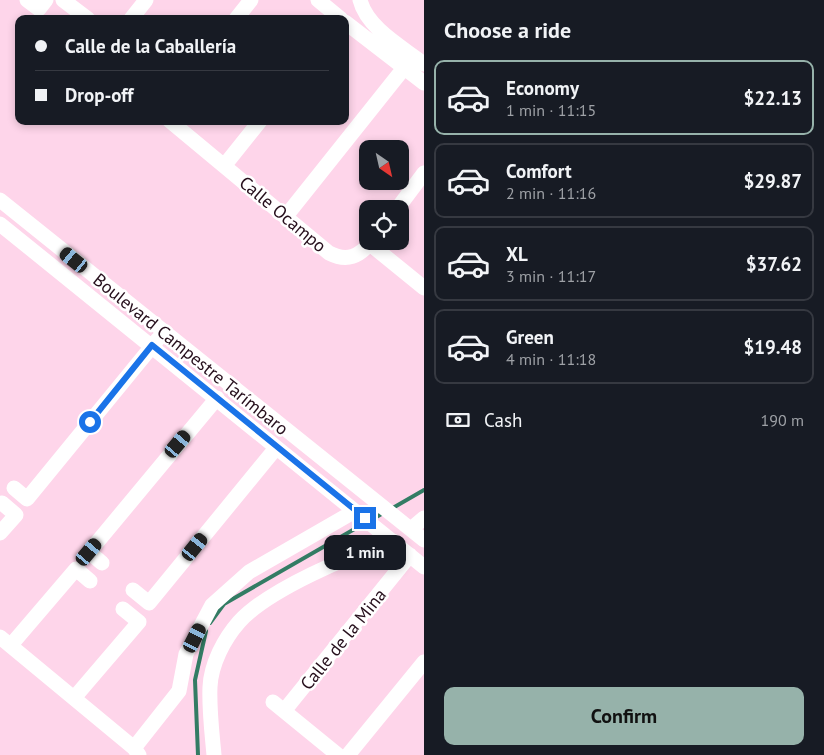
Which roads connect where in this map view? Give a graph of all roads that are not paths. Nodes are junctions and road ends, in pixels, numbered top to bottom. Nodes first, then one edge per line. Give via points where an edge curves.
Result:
1 (27, 0) edge
2 (46, 0) edge
3 (63, 0) edge
4 (146, 0) edge
5 (252, 0) edge
6 (318, 0) edge
7 (360, 0) edge
8 (83, 15) edge
9 (134, 15) edge
10 (239, 15) edge
11 (336, 15) edge
12 (349, 25) edge
13 (424, 64) edge
14 (404, 68) junction
15 (424, 84) edge
16 (175, 125) edge
17 (257, 125) edge
18 (224, 166) junction
19 (424, 173) edge
20 (0, 200) edge
21 (404, 200) edge
22 (286, 216) junction
23 (0, 224) edge
24 (363, 250) edge
25 (379, 250) edge
26 (424, 288) edge
27 (164, 332) junction
28 (152, 345) junction
29 (217, 398) junction
30 (276, 448) junction
31 (14, 488) dead end
32 (2, 503) dead end
33 (360, 514) junction
34 (424, 518) edge
35 (406, 525) junction
36 (0, 533) edge
37 (388, 537) junction
38 (424, 540) edge
39 (410, 555) junction
40 (102, 563) dead end
41 (424, 567) edge
42 (90, 580) dead end
43 (133, 590) dead end
44 (123, 609) dead end
45 (5, 641) edge
46 (424, 662) edge
47 (74, 698) junction
48 (136, 751) edge
49 (214, 755) edge
50 (338, 755) edge
51 (348, 755) edge

1 - 2 street via 39,9
3 - 8 street
4 - 9 street
5 - 10 street
6 - 11 street
7 - 13 street via 363,13 378,29
12 - 14 street
14 - 15 street
14 - 22 street
16 - 18 street, Calle Ocampo
17 - 18 street
18 - 22 street, Calle Ocampo
19 - 21 street
20 - 27 street, Boulevard Campestre Tarímbaro
22 - 24 street, Calle Ocampo via 338,258 348,259
23 - 28 street, Boulevard Campestre Tarímbaro
25 - 26 street, Calle Ocampo
27 - 28 street
27 - 35 street, Boulevard Campestre Tarímbaro
28 - 29 street, Boulevard Campestre Tarímbaro
28 - 31 street via 27,499
29 - 30 street, Boulevard Campestre Tarímbaro
29 - 40 street via 89,552
30 - 33 street, Boulevard Campestre Tarímbaro
30 - 43 street via 149,603
32 - 36 street via 16,515
33 - 37 street, Boulevard Campestre Tarímbaro
33 - 48 street via 249,572 212,605 186,654 179,691
34 - 35 street
35 - 38 street, Boulevard Campestre Tarímbaro
37 - 39 street, Boulevard Campestre Tarímbaro
37 - 49 street via 286,590 240,621 226,638 210,686
39 - 41 street, Boulevard Campestre Tarímbaro
39 - 50 street, Calle de la Mina via 279,707
42 - 45 street via 76,569
44 - 47 street via 139,622
45 - 47 street
46 - 51 street
47 - 48 street

